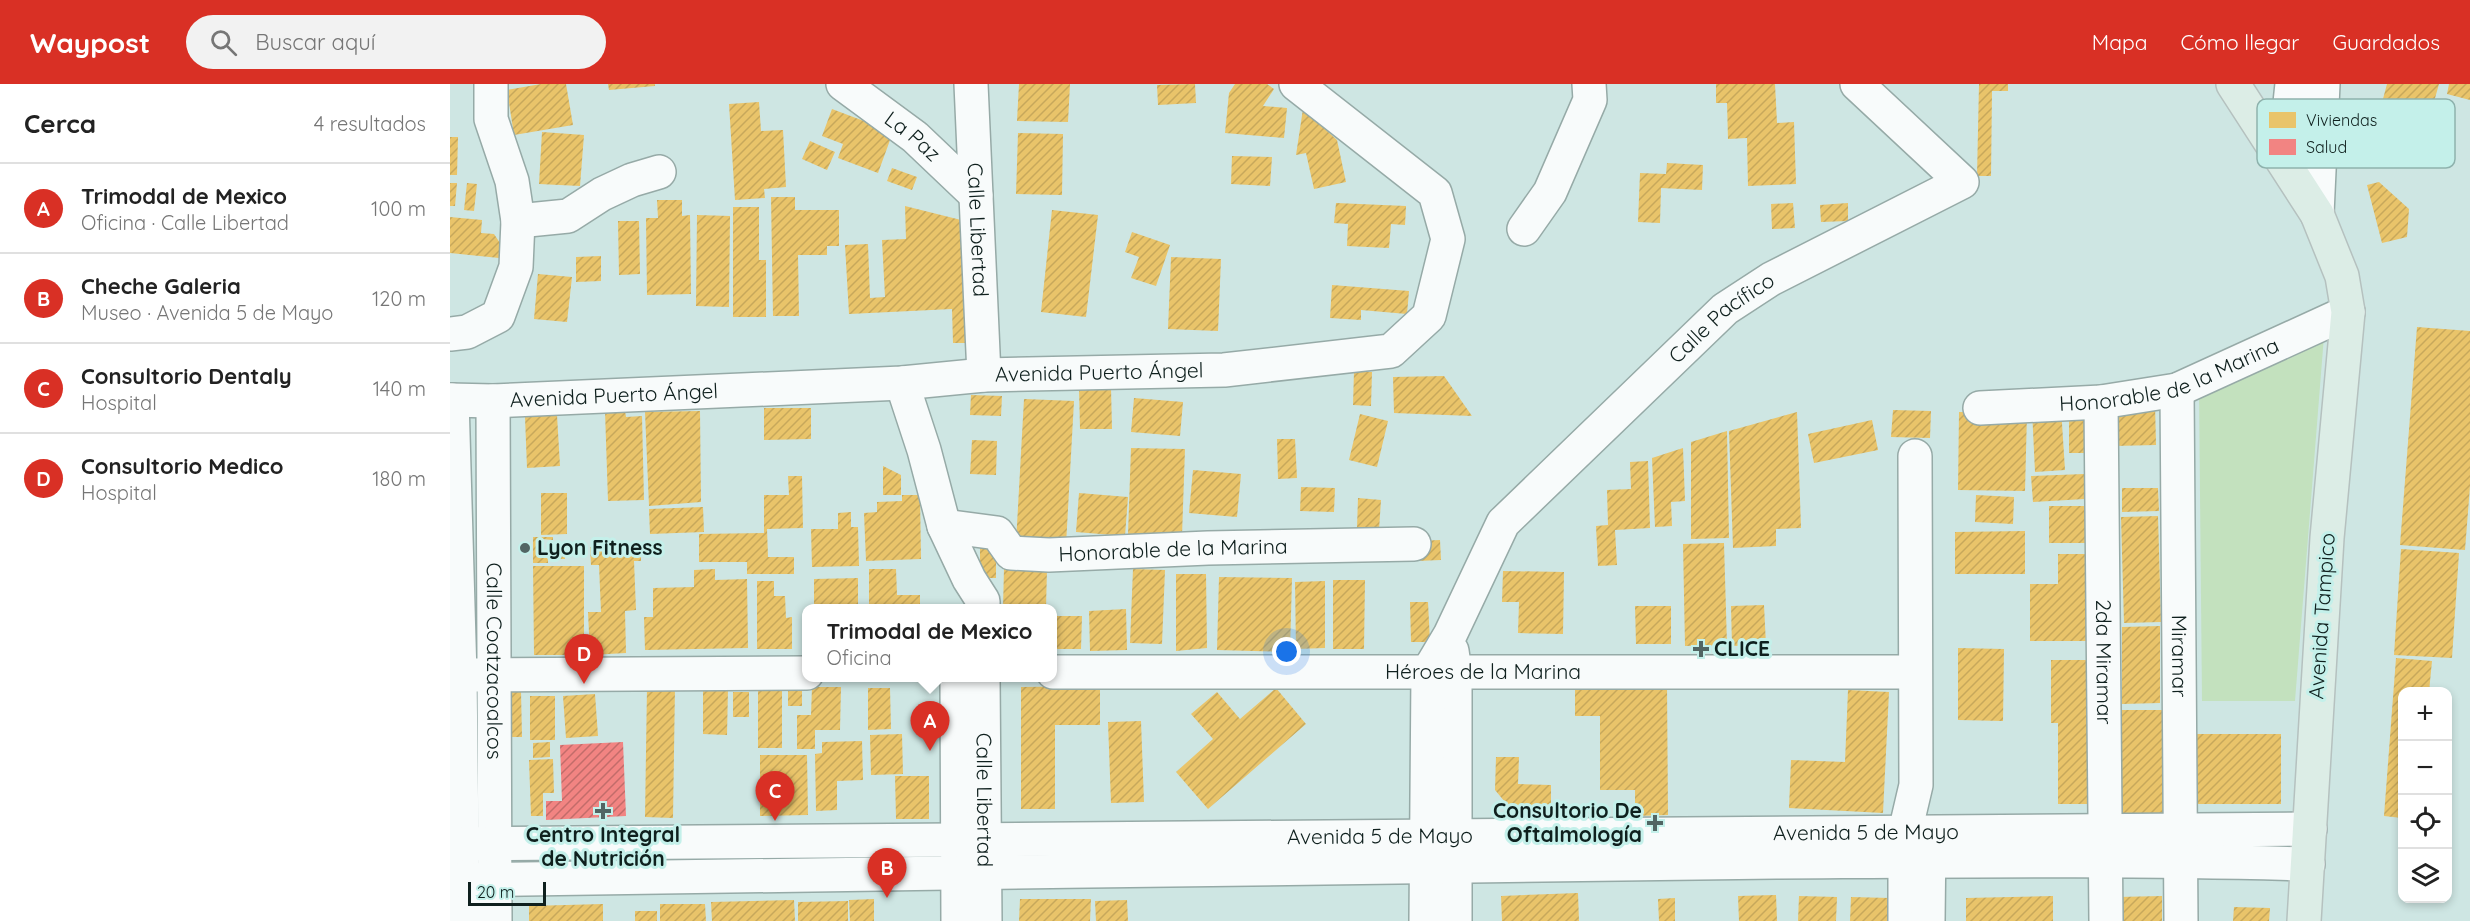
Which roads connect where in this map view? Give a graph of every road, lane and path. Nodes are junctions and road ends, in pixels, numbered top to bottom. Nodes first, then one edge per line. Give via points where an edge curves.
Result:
1 (491, 84) edge
2 (843, 84) edge
3 (971, 84) edge
4 (1296, 84) edge
5 (1589, 84) edge
6 (1857, 84) edge
7 (2233, 84) edge
8 (2292, 84) edge
9 (2323, 84) edge
10 (2290, 99) edge
11 (2322, 99) edge
12 (2257, 120) edge
13 (2289, 168) edge
14 (2319, 168) edge
15 (659, 172) dead end
16 (976, 195) junction
17 (2317, 214) junction
18 (518, 221) junction
19 (1524, 229) dead end
20 (2348, 312) junction
21 (450, 334) edge
22 (984, 375) junction
23 (902, 383) junction
24 (2177, 390) junction
25 (451, 400) edge
26 (493, 401) junction
27 (2101, 402) junction
28 (1980, 408) dead end
29 (1915, 456) dead end
30 (944, 526) junction
31 (1414, 544) dead end
32 (969, 579) junction
33 (957, 604) edge
34 (983, 604) edge
35 (1057, 672) edge
36 (1442, 672) junction
37 (1915, 672) junction
38 (802, 673) edge
39 (455, 675) edge
40 (493, 675) junction
41 (957, 682) edge
42 (984, 682) edge
43 (2310, 829) junction
44 (971, 840) junction
45 (455, 844) edge
46 (494, 844) junction
47 (2105, 846) junction
48 (2181, 846) junction
49 (1917, 847) junction
50 (1440, 850) junction
51 (2308, 864) junction
52 (971, 874) junction
53 (494, 879) junction
54 (456, 880) edge
55 (463, 921) edge
56 (495, 921) edge
57 (958, 921) edge
58 (985, 921) edge
59 (1426, 921) edge
60 (1455, 921) edge
61 (1905, 921) edge
62 (1928, 921) edge
63 (2106, 921) edge
64 (2181, 921) edge
65 (2304, 921) edge

1 - 18 street via 491,119 512,182
2 - 16 street, La Paz via 915,137
3 - 16 street, Calle Libertad
4 - 22 street, Avenida Puerto Ángel via 1435,193 1448,239 1429,316 1390,351 1224,370
5 - 19 street via 1590,100 1550,192
6 - 36 street, Calle Pacífico via 1962,182 1771,279 1725,309 1503,523 1449,635
7 - 12 main road, Avenida Tampico
8 - 10 street
9 - 11 street
13 - 17 main road, Avenida Tampico
14 - 17 street
15 - 18 street via 602,194 568,216
16 - 22 street, Calle Libertad
17 - 20 main road, Avenida Tampico via 2342,276
18 - 21 street via 516,267 498,316 467,332
20 - 24 street, Honorable de la Marina
20 - 43 main road, Avenida Tampico via 2327,538
22 - 23 street, Avenida Puerto Ángel
23 - 26 street, Avenida Puerto Ángel
23 - 30 street
24 - 27 street, Honorable de la Marina
24 - 48 street, Miramar
25 - 26 street, Avenida Puerto Ángel
25 - 39 street, Calle Coatzacoalcos
26 - 40 street, Calle Coatzacoalcos
27 - 28 street, Honorable de la Marina
27 - 47 street, 2da Miramar
29 - 37 street
30 - 31 street, Honorable de la Marina via 997,532 1011,553 1049,555
30 - 32 street
32 - 33 street
32 - 34 street
35 - 36 street, Héroes de la Marina
36 - 37 street, Héroes de la Marina
36 - 50 street, Calle Pacífico
37 - 49 street
38 - 40 street
39 - 40 street
39 - 45 street, Calle Coatzacoalcos
40 - 46 street, Calle Coatzacoalcos
41 - 44 street, Calle Libertad
42 - 44 street, Calle Libertad
43 - 48 street, Avenida 5 de Mayo
43 - 51 main road, Avenida Tampico
44 - 46 street, Avenida 5 de Mayo
44 - 50 street, Avenida 5 de Mayo
44 - 52 street, Calle Libertad
45 - 46 street, Avenida 5 de Mayo
45 - 54 street, Calle Coatzacoalcos
46 - 53 street, Calle Coatzacoalcos
47 - 48 street, Avenida 5 de Mayo
47 - 49 street, Avenida 5 de Mayo
47 - 63 street, 2da Miramar
48 - 51 street, Avenida 5 de Mayo
48 - 64 street, Miramar
49 - 50 street, Avenida 5 de Mayo
49 - 61 street
49 - 62 street
50 - 52 street, Avenida 5 de Mayo
50 - 59 street, Calle Pacífico
50 - 60 street, Calle Pacífico
51 - 65 main road, Avenida Tampico
52 - 53 street, Avenida 5 de Mayo
52 - 57 street, Calle Libertad
52 - 58 street, Calle Libertad
53 - 54 street, Avenida 5 de Mayo
53 - 56 street, Calle Coatzacoalcos
54 - 55 street, Calle Coatzacoalcos

